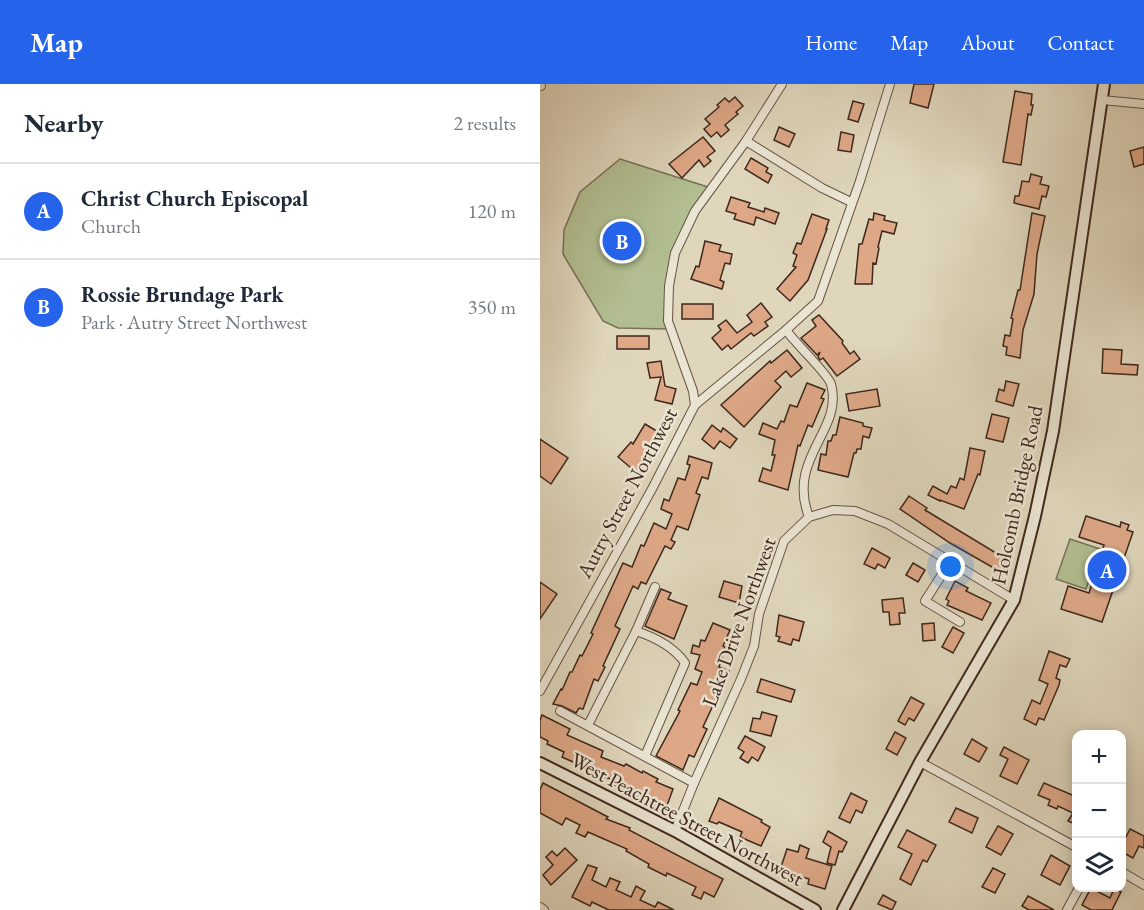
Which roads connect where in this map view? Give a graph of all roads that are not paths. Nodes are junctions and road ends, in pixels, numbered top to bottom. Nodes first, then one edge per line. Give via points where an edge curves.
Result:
1 (782, 84) edge
2 (890, 84) edge
3 (1104, 84) edge
4 (1102, 100) junction
5 (1144, 104) edge
6 (746, 141) junction
7 (851, 202) junction
8 (786, 330) junction
9 (694, 405) junction
10 (809, 517) junction
11 (950, 562) junction
12 (656, 587) dead end
13 (1014, 600) junction
14 (960, 622) dead end
15 (636, 631) junction
16 (540, 691) edge
17 (560, 711) dead end
18 (588, 725) junction
19 (645, 756) junction
20 (920, 762) junction
21 (540, 763) edge
22 (694, 783) junction
23 (675, 831) junction
24 (1072, 844) edge
25 (1126, 874) edge
26 (1144, 885) edge
27 (1077, 892) edge
28 (540, 907) edge
29 (544, 910) edge
30 (815, 910) edge
31 (843, 910) edge
32 (1067, 910) edge

1 - 6 street, Autry Street Northwest
2 - 7 street
3 - 4 street, Holcomb Bridge Road
4 - 5 street
4 - 13 street, Holcomb Bridge Road via 1053,431
6 - 7 street
6 - 9 street, Autry Street Northwest via 695,211 675,253 668,321
7 - 8 street via 822,295
8 - 9 street
8 - 10 street via 831,381 833,405 804,474 804,502
9 - 16 street, Autry Street Northwest
10 - 11 street via 833,510 855,511 888,524
10 - 22 street, Lake Drive Northwest via 784,541 759,614 754,646
11 - 13 street
11 - 14 street via 925,601
12 - 15 street
13 - 20 street, Holcomb Bridge Road
15 - 18 street
15 - 19 street via 666,645 685,663
17 - 18 street
18 - 19 street
19 - 22 street
20 - 24 street
20 - 31 street, Holcomb Bridge Road
21 - 23 street, West Peachtree Street Northwest
22 - 23 street, Lake Drive Northwest
23 - 30 street, West Peachtree Street Northwest
25 - 26 street
27 - 32 street
28 - 29 street

